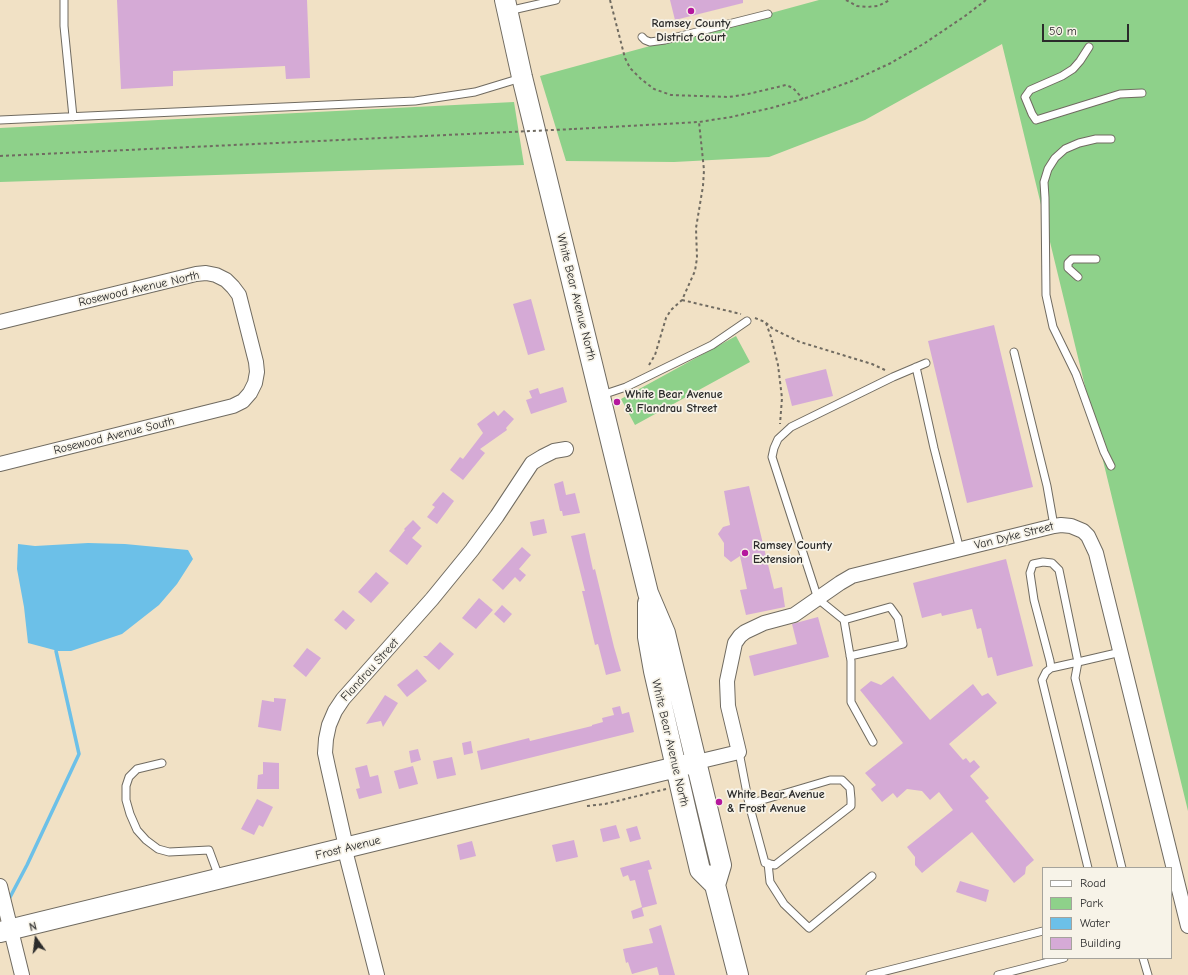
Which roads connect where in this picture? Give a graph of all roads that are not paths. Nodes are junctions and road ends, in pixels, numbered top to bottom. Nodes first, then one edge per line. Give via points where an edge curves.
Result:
1 (64, 0) edge
2 (556, 0) edge
3 (506, 6) edge
4 (768, 14) dead end
5 (642, 37) dead end
6 (1089, 47) dead end
7 (522, 77) junction
8 (1142, 93) dead end
9 (73, 117) junction
10 (0, 120) edge
11 (1111, 139) dead end
12 (1096, 259) dead end
13 (1078, 277) dead end
14 (750, 318) road end
15 (0, 322) edge
16 (1014, 352) dead end
17 (926, 363) dead end
18 (916, 367) junction
19 (600, 396) junction
20 (228, 408) joint
21 (566, 449) dead end
22 (0, 464) edge
23 (1111, 466) dead end
24 (1054, 526) junction
25 (960, 550) junction
26 (648, 593) junction
27 (818, 599) junction
28 (844, 620) junction
29 (1121, 652) junction
30 (850, 656) junction
31 (1078, 662) junction
32 (1050, 668) junction
33 (873, 742) dead end
34 (739, 752) junction
35 (696, 762) junction
36 (162, 763) dead end
37 (676, 768) junction
38 (749, 804) junction
39 (346, 849) junction
40 (768, 864) junction
41 (1088, 867) edge
42 (1122, 867) edge
43 (872, 876) dead end
44 (220, 879) junction
45 (715, 885) junction
46 (0, 886) edge
47 (1188, 926) edge
48 (5, 931) edge
49 (1042, 931) edge
50 (1060, 959) edge
51 (1143, 959) edge
52 (22, 975) edge
53 (376, 975) edge
54 (738, 975) edge
55 (870, 975) edge
56 (998, 975) edge
57 (1148, 975) edge

1 - 9 lane
2 - 3 lane
3 - 7 main road, White Bear Avenue North
4 - 5 lane via 665,40 650,42
6 - 8 lane via 1073,69 1030,90 1025,97 1036,120 1120,94
7 - 9 lane via 474,92 415,101
7 - 19 main road, White Bear Avenue North
9 - 10 lane
11 - 23 lane via 1096,139 1065,149 1055,158 1044,182 1046,294 1053,327 1076,374
12 - 13 lane via 1072,259 1068,262 1068,268
14 - 19 lane via 712,345 626,387
15 - 20 street, Rosewood Avenue North via 196,274 216,275 234,286 239,295 257,372 250,393 243,401
16 - 24 lane via 1047,486
17 - 18 lane
18 - 25 lane
18 - 27 lane via 790,427 778,439 774,448 772,457
19 - 26 main road, White Bear Avenue North
20 - 22 street, Rosewood Avenue South
21 - 39 street, Flandrau Street via 554,451 532,463 472,550 335,711 328,732 326,753
24 - 25 street, Van Dyke Street
24 - 29 street, Van Dyke Street via 1066,525 1077,528 1083,531 1092,543
25 - 27 street, Van Dyke Street via 852,576
26 - 35 main road, White Bear Avenue North via 665,633
26 - 37 main road, White Bear Avenue North via 648,637
27 - 28 lane
27 - 34 street, Van Dyke Street via 794,615 745,632 737,640 727,681 727,692
28 - 30 lane
28 - 30 lane via 890,607 898,618 903,644
29 - 31 lane
29 - 47 street, Van Dyke Street
30 - 33 lane via 851,702
31 - 32 lane
31 - 32 lane via 1058,570 1052,563 1042,562 1033,564 1030,573
31 - 42 lane via 1075,678
32 - 41 lane via 1042,680
34 - 35 street
34 - 38 lane
35 - 37 main road, Frost Avenue
35 - 45 main road, White Bear Avenue North via 722,865
36 - 44 lane via 137,769 129,777 126,800 137,830 158,849 169,852 209,850
37 - 39 main road, Frost Avenue
37 - 45 main road, White Bear Avenue North via 700,870
38 - 40 lane via 765,863
38 - 40 lane via 830,780 842,780 850,788 851,806 775,865
39 - 44 main road, Frost Avenue
39 - 53 street, Flandrau Street
40 - 43 lane via 770,882 784,904 809,928
44 - 48 main road, Frost Avenue
45 - 54 main road
46 - 48 street
48 - 52 street
49 - 55 lane
50 - 56 lane
51 - 57 lane

